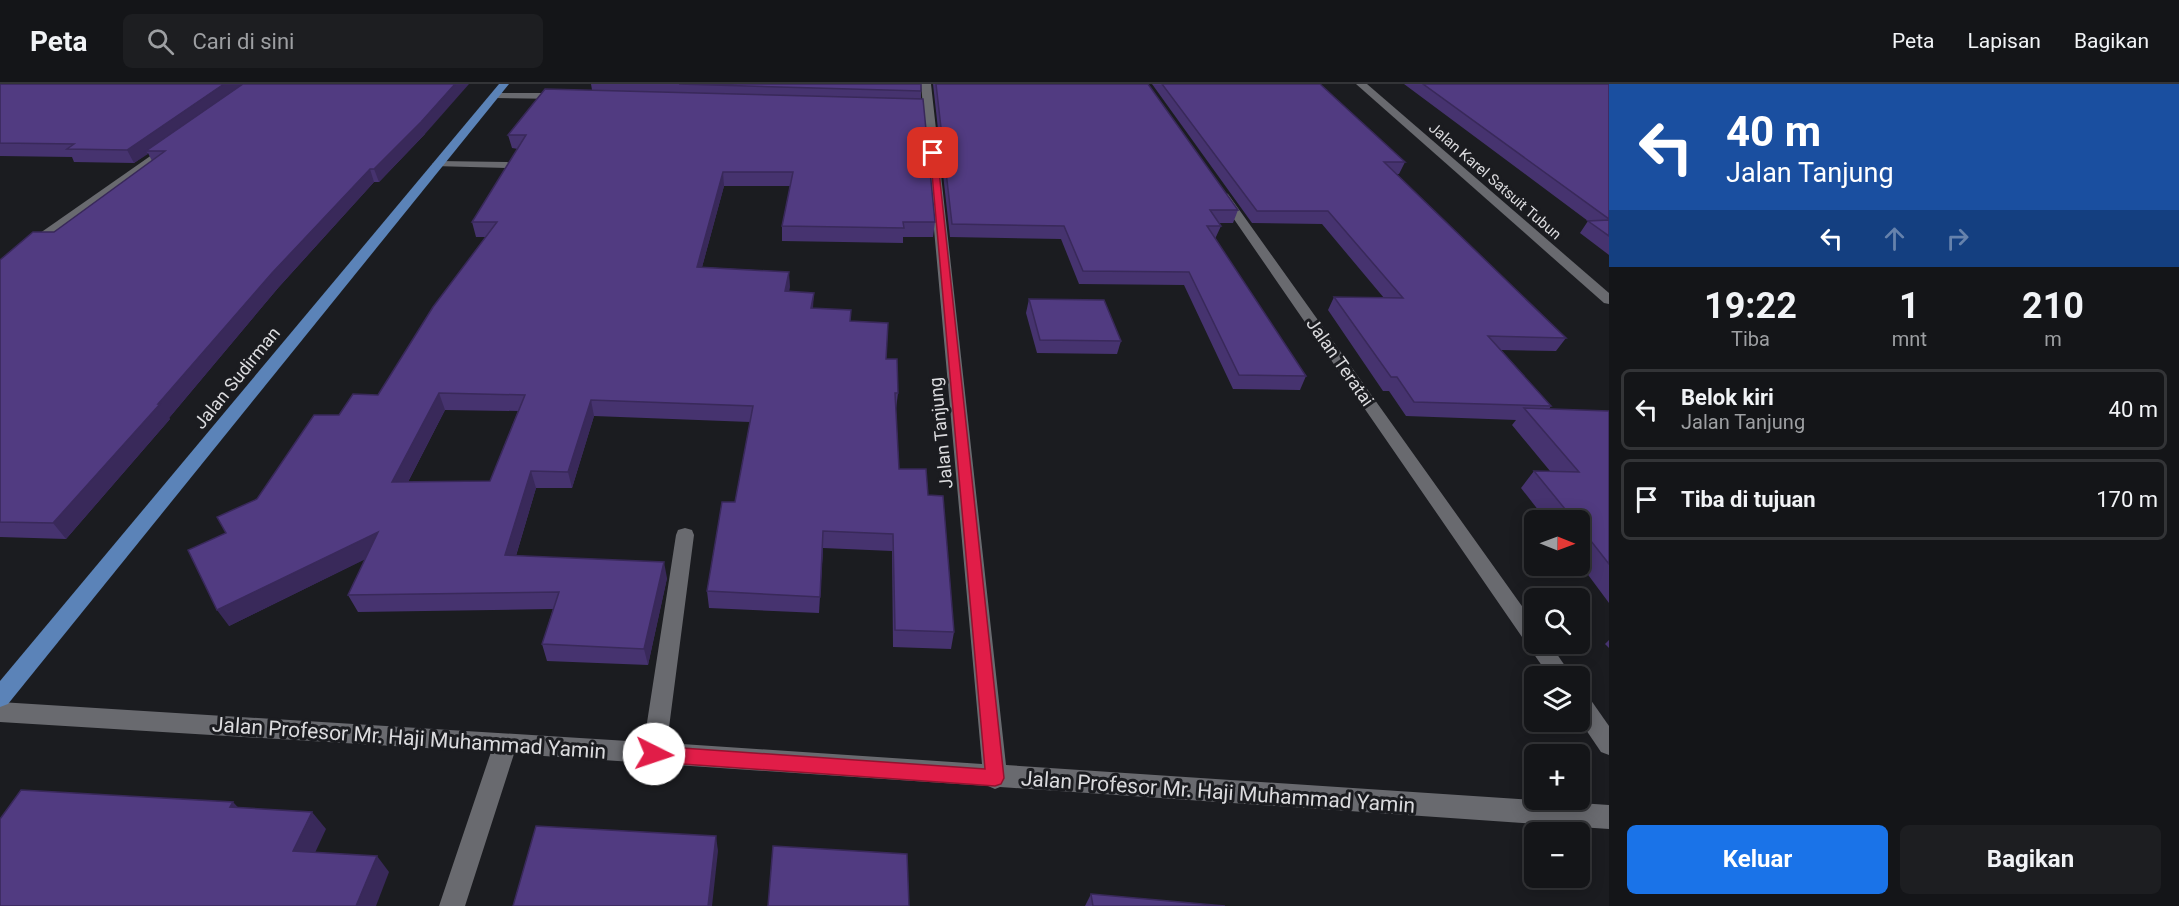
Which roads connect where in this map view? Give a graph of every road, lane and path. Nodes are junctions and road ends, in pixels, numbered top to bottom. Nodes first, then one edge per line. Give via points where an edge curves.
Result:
1 (926, 84) edge
2 (1360, 84) edge
3 (500, 89) edge
4 (578, 97) edge
5 (180, 138) edge
6 (438, 164) junction
7 (507, 165) edge
8 (1213, 181) edge
9 (0, 267) edge
10 (1609, 300) edge
11 (685, 535) dead end
12 (1524, 625) edge
13 (0, 697) edge
14 (0, 712) edge
15 (1590, 717) edge
16 (506, 743) junction
17 (1609, 745) edge
18 (654, 754) junction
19 (995, 778) junction
20 (1609, 817) edge
21 (452, 906) edge

1 - 19 street, Jalan Tanjung via 922,107
2 - 10 street, Jalan Karel Satsuit Tubun
3 - 4 street
3 - 6 main road, Jalan Sudirman
5 - 9 street
6 - 7 street
6 - 13 main road, Jalan Sudirman
8 - 12 street, Jalan Teratai
11 - 18 street
14 - 16 street, Jalan Profesor Mr. Haji Muhammad Yamin
15 - 17 street
16 - 18 street, Jalan Profesor Mr. Haji Muhammad Yamin
16 - 21 street
18 - 19 street, Jalan Profesor Mr. Haji Muhammad Yamin
19 - 20 street, Jalan Profesor Mr. Haji Muhammad Yamin

